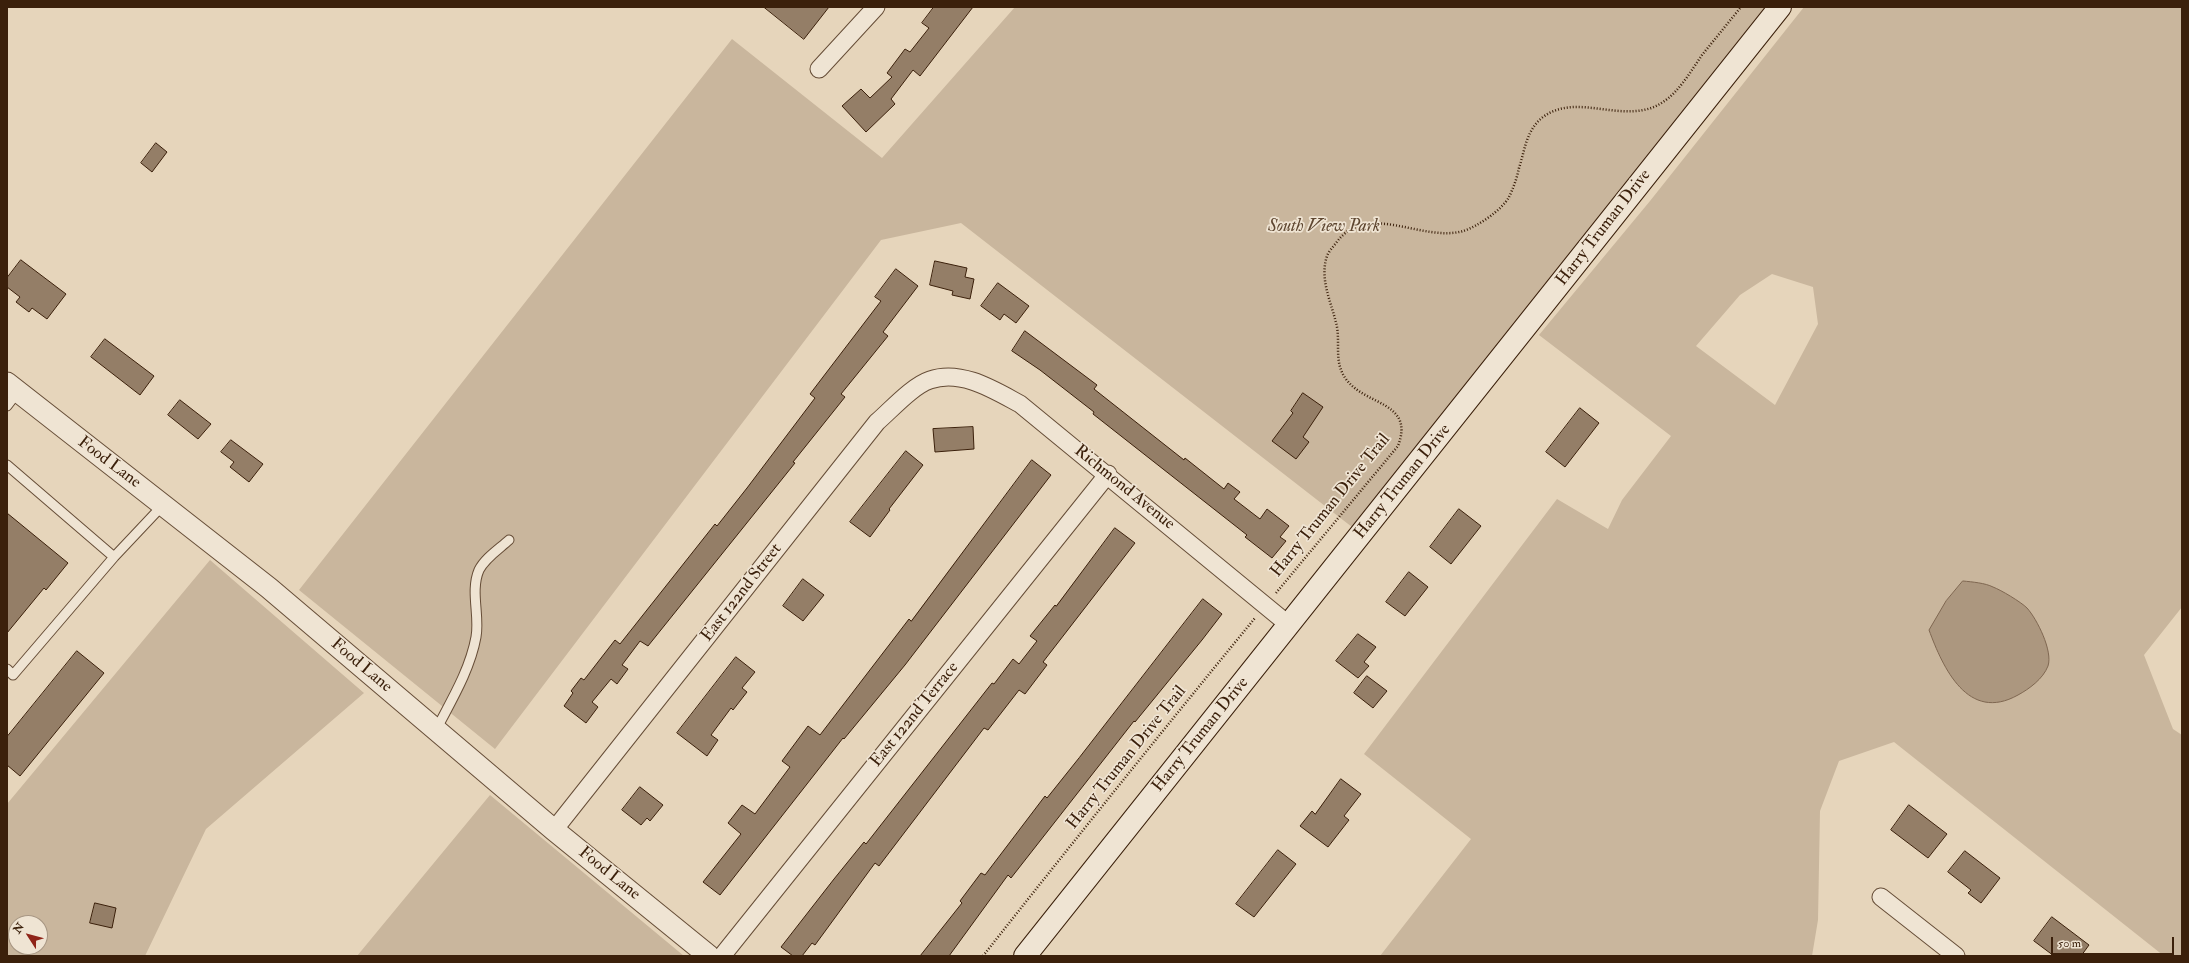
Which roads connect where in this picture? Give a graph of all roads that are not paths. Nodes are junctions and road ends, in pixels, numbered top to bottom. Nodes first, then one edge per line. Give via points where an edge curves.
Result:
1 (876, 7) edge
2 (1780, 7) edge
3 (819, 69) dead end
4 (946, 377) joint
5 (10, 394) edge
6 (7, 465) edge
7 (1108, 474) junction
8 (164, 505) junction
9 (509, 540) dead end
10 (114, 557) junction
11 (1289, 624) junction
12 (9, 675) edge
13 (436, 730) junction
14 (554, 830) junction
15 (1881, 897) dead end
16 (709, 956) edge
17 (722, 956) edge
18 (1025, 956) edge
19 (1956, 956) edge

1 - 3 street
2 - 11 main road, Harry Truman Drive
4 - 7 street, Richmond Avenue via 977,382 1020,404
4 - 14 street, East 122nd Street via 930,380 918,387 876,422
5 - 8 street, Food Lane
6 - 10 lane
7 - 11 street, Richmond Avenue
7 - 17 street, East 122nd Terrace
8 - 10 lane
8 - 13 street, Food Lane via 269,588
9 - 13 lane via 479,570 476,586 476,637 458,688
10 - 12 lane
11 - 18 main road, Harry Truman Drive
13 - 14 street, Food Lane
14 - 16 street, Food Lane
15 - 19 street

